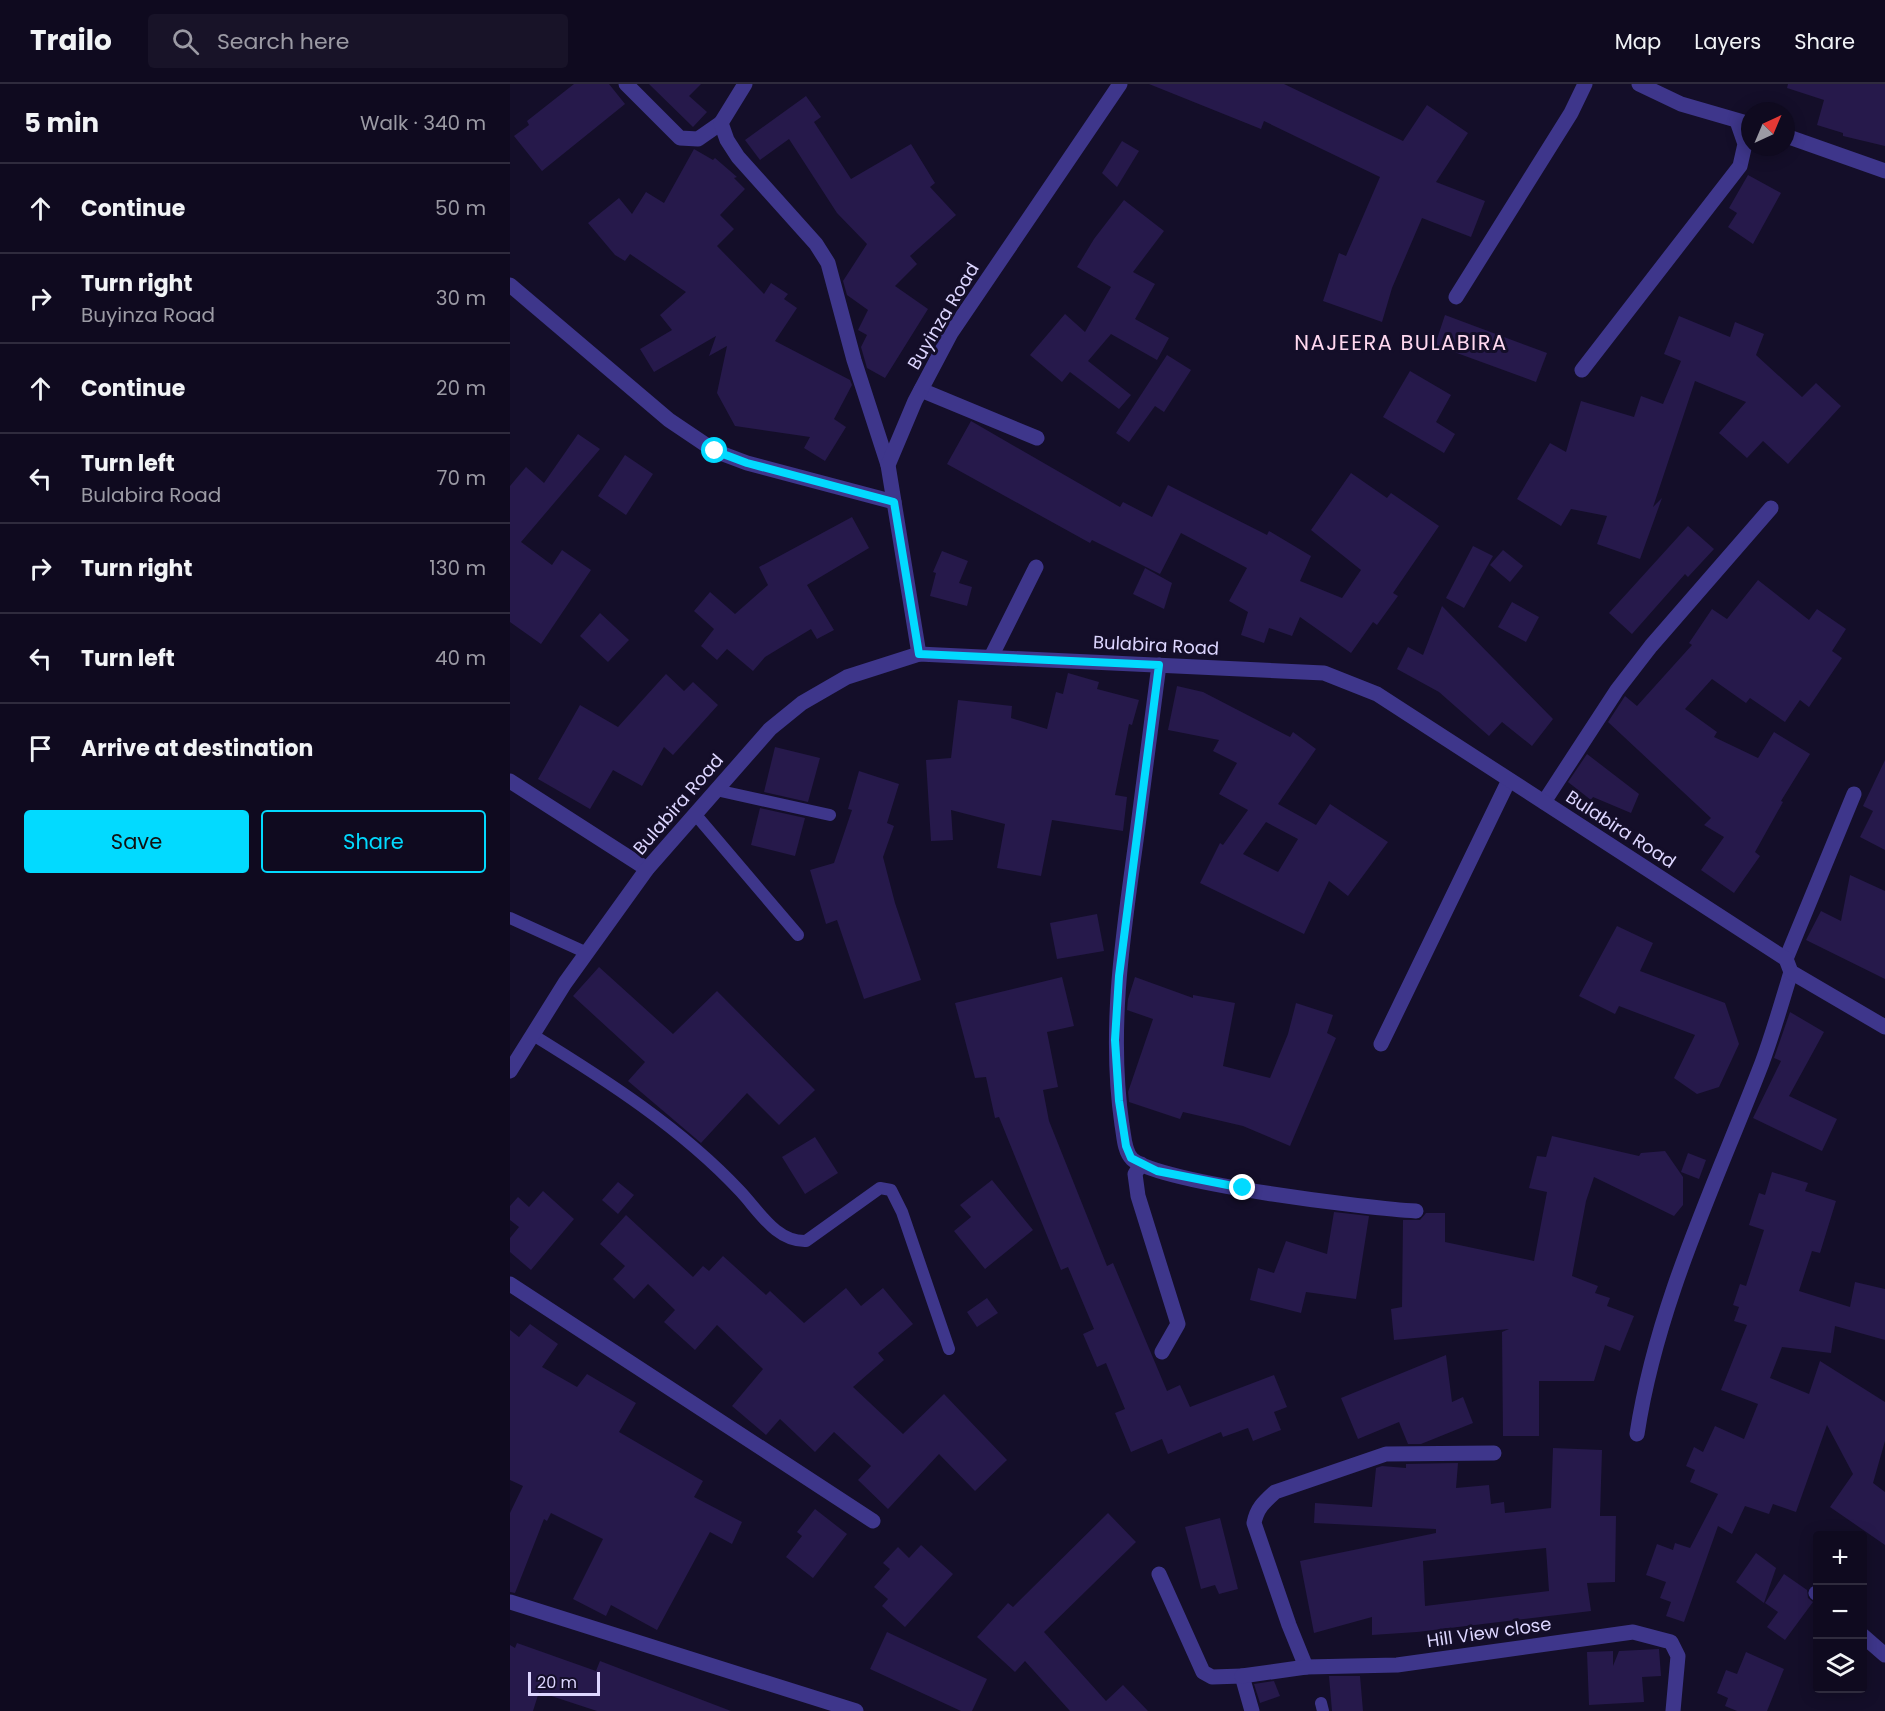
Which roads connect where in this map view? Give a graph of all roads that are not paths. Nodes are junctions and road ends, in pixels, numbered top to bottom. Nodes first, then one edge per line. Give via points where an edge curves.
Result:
1 (626, 84) edge
2 (745, 84) edge
3 (1120, 84) edge
4 (1584, 84) edge
5 (1639, 84) edge
6 (1741, 121) edge
7 (721, 123) junction
8 (1795, 139) edge
9 (1742, 156) edge
10 (1885, 171) edge
11 (510, 285) edge
12 (1456, 297) dead end
13 (1582, 369) dead end
14 (921, 390) junction
15 (1037, 438) dead end
16 (888, 465) junction
17 (894, 502) junction
18 (1771, 508) dead end
19 (1036, 567) dead end
20 (919, 654) junction
21 (991, 657) junction
22 (1159, 665) junction
23 (1509, 780) junction
24 (510, 781) edge
25 (716, 790) junction
26 (1854, 794) dead end
27 (1544, 802) junction
28 (695, 814) junction
29 (830, 815) dead end
30 (647, 869) junction
31 (510, 918) edge
32 (798, 935) dead end
33 (587, 953) junction
34 (1789, 966) junction
35 (1885, 1027) edge
36 (533, 1035) junction
37 (1381, 1044) dead end
38 (510, 1071) edge
39 (1141, 1164) junction
40 (1416, 1211) dead end
41 (510, 1284) edge
42 (949, 1349) dead end
43 (1162, 1352) dead end
44 (1637, 1434) dead end
45 (1494, 1453) dead end
46 (873, 1521) dead end
47 (1159, 1574) dead end
48 (510, 1602) edge
49 (1867, 1639) edge
50 (1885, 1655) edge
51 (1306, 1667) junction
52 (1242, 1676) junction
53 (856, 1711) edge
54 (1252, 1711) edge
55 (1672, 1711) edge

1 - 7 street via 681,138 698,139
2 - 7 street
3 - 14 street, Buyinza Road via 951,333
4 - 12 street via 1571,113
5 - 6 street via 1681,104
7 - 16 street via 738,157 816,244 828,263
8 - 10 street
9 - 13 street via 1740,166
11 - 17 street via 699,442 747,463
14 - 15 street
14 - 16 street, Buyinza Road
16 - 17 street
17 - 20 street
18 - 27 street via 1644,654
19 - 21 street
20 - 21 street, Bulabira Road
20 - 25 street, Bulabira Road via 847,677 802,703 770,729
21 - 22 street, Bulabira Road
22 - 23 street, Bulabira Road via 1324,672 1377,694
22 - 39 street via 1125,914 1115,1040 1126,1146 1131,1158
23 - 27 street, Bulabira Road
23 - 37 street
24 - 30 street
25 - 28 street, Bulabira Road
25 - 29 lane
26 - 34 street
27 - 34 street, Bulabira Road
28 - 30 street, Bulabira Road
28 - 32 lane
30 - 33 street, Bulabira Road
31 - 33 lane
33 - 36 street, Bulabira Road
34 - 35 street, Bulabira Road
34 - 44 street via 1762,1062 1659,1329
36 - 38 street, Bulabira Road
36 - 42 lane via 602,1077 666,1125 738,1189 778,1233 793,1241 806,1241 880,1188 891,1190
39 - 40 street via 1157,1171 1243,1188 1373,1209
39 - 43 street via 1135,1174 1138,1196 1178,1324
41 - 46 street
45 - 51 street via 1386,1454 1275,1492 1263,1502 1254,1523
47 - 52 street, Hill View close via 1203,1672 1212,1677
48 - 53 street
49 - 50 street
51 - 52 street, Hill View close
51 - 55 street, Hill View close via 1397,1665 1633,1632 1671,1642 1678,1656
52 - 54 street

